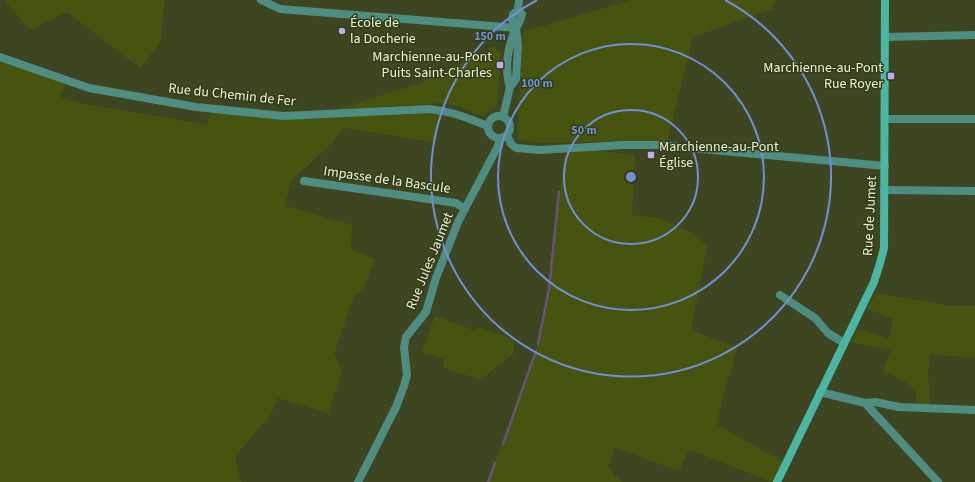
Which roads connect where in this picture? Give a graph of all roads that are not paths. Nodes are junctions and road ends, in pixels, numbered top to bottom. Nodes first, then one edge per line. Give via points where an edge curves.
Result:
1 (260, 0) edge
2 (519, 0) edge
3 (885, 0) edge
4 (516, 28) junction
5 (975, 36) edge
6 (885, 37) junction
7 (0, 57) edge
8 (503, 117) junction
9 (885, 119) junction
10 (975, 119) edge
11 (488, 126) junction
12 (504, 136) junction
13 (885, 166) junction
14 (304, 181) dead end
15 (884, 190) junction
16 (975, 190) edge
17 (465, 208) junction
18 (780, 295) dead end
19 (844, 343) junction
20 (820, 392) junction
21 (864, 403) junction
22 (975, 410) edge
23 (358, 482) edge
24 (777, 482) edge
25 (938, 482) edge

1 - 4 street via 280,9
2 - 4 street via 518,10 522,14
3 - 6 street, Rue de Jumet
4 - 8 street via 516,79 510,87
5 - 6 street
6 - 9 street, Rue de Jumet
7 - 11 street, Rue du Chemin de Fer via 89,88 196,107 284,116 429,109 457,113
8 - 11 street via 492,118
8 - 12 street via 510,125 509,132
9 - 10 street
9 - 13 street, Rue de Jumet
11 - 12 street via 490,134 497,138
12 - 13 street via 516,148 540,150 659,145
12 - 17 street, Rue Jules Jaumet
13 - 15 street, Rue de Jumet
14 - 17 street, Impasse de la Bascule via 456,203
15 - 16 street
15 - 19 street, Rue de Jumet via 884,248 874,282
17 - 23 street, Rue Jules Jaumet via 447,249 426,312 405,341 407,374 403,390
18 - 19 street
19 - 20 street, Rue de Jumet
20 - 21 street
20 - 24 street, Rue de Jumet
21 - 22 street
21 - 25 street

